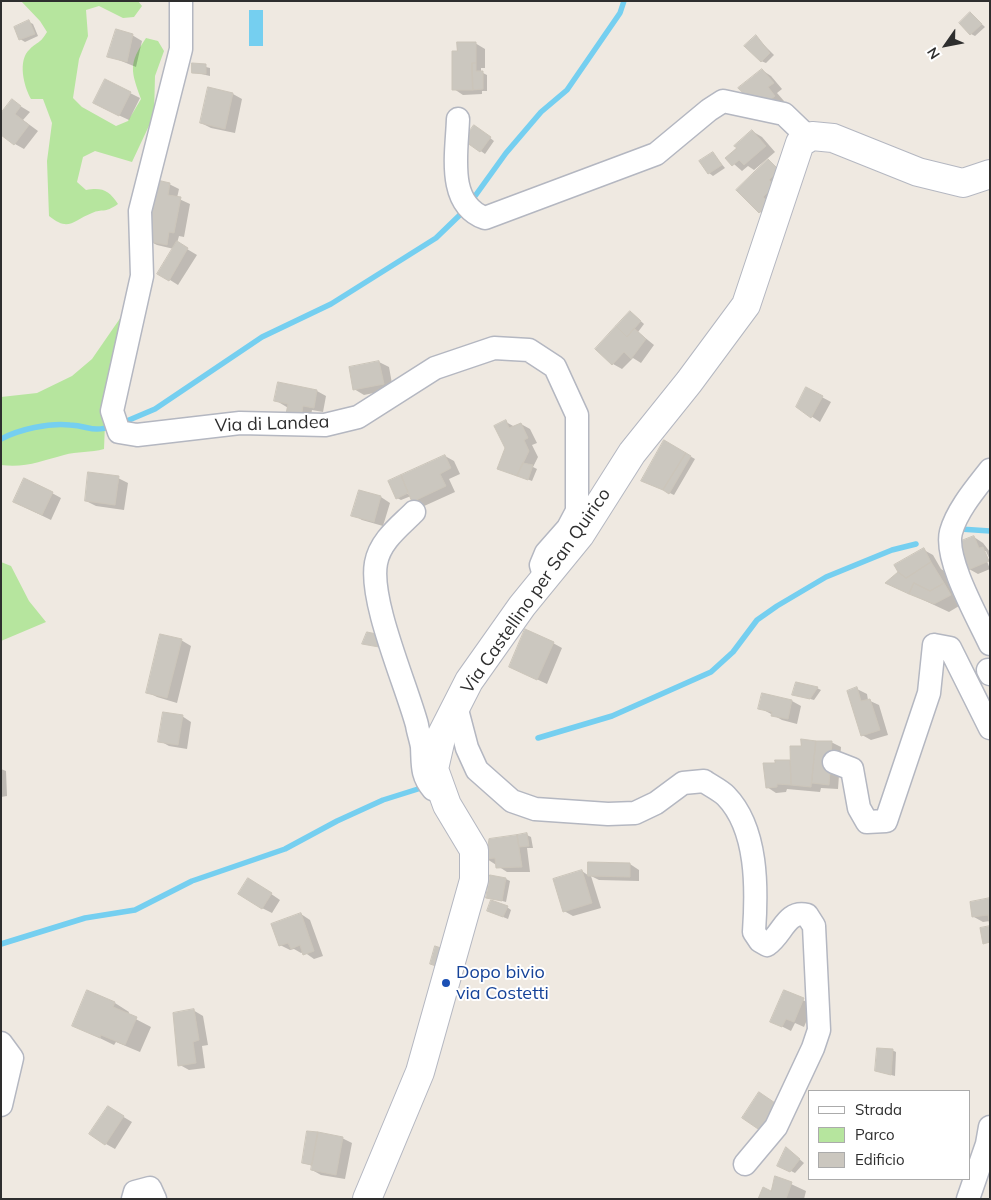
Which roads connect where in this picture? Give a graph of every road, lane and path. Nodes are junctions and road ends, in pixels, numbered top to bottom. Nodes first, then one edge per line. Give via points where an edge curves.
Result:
1 (181, 1) edge
2 (458, 119) dead end
3 (809, 138) junction
4 (990, 174) edge
5 (990, 470) edge
6 (414, 512) dead end
7 (545, 579) junction
8 (990, 644) edge
9 (990, 670) edge
10 (990, 674) edge
11 (456, 706) junction
12 (990, 728) edge
13 (834, 762) dead end
14 (444, 796) junction
15 (1, 1043) edge
16 (1, 1105) edge
17 (990, 1126) edge
18 (745, 1164) dead end
19 (133, 1199) edge
20 (155, 1199) edge
21 (367, 1199) edge
22 (968, 1199) edge

1 - 7 street, Via di Landea via 181,49 140,211 142,276 112,410 119,432 137,435 240,423 325,424 358,417 435,368 494,348 529,350 555,367 577,415 577,511 568,528 546,553 542,565
2 - 3 street via 456,182 473,214 485,218 656,154 723,102 784,114
3 - 4 street via 833,138 918,172 963,183
3 - 7 street, Via Castellino per San Quirico via 800,143 746,305 632,453 580,535
5 - 8 street via 966,503 950,533 952,557
6 - 14 street via 387,539 377,561 374,579 412,706 422,746 425,780
7 - 11 street, Via Castellino per San Quirico via 522,606
9 - 10 street
11 - 14 street, Via Castellino per San Quirico via 442,734 434,769
11 - 18 street via 467,748 477,770 512,801 535,809 635,813 656,803 683,783 704,781 726,796 741,817 754,863 754,932 760,941 767,945 776,938 789,918 799,913 807,915 814,926 819,1030 776,1127
12 - 13 street via 950,648 934,645 929,693 886,821 867,822 859,808 852,769
14 - 21 street, Via Castellino per San Quirico via 474,850 474,880 420,1072
15 - 16 street via 12,1058
17 - 22 street
19 - 20 street via 135,1192 150,1188

